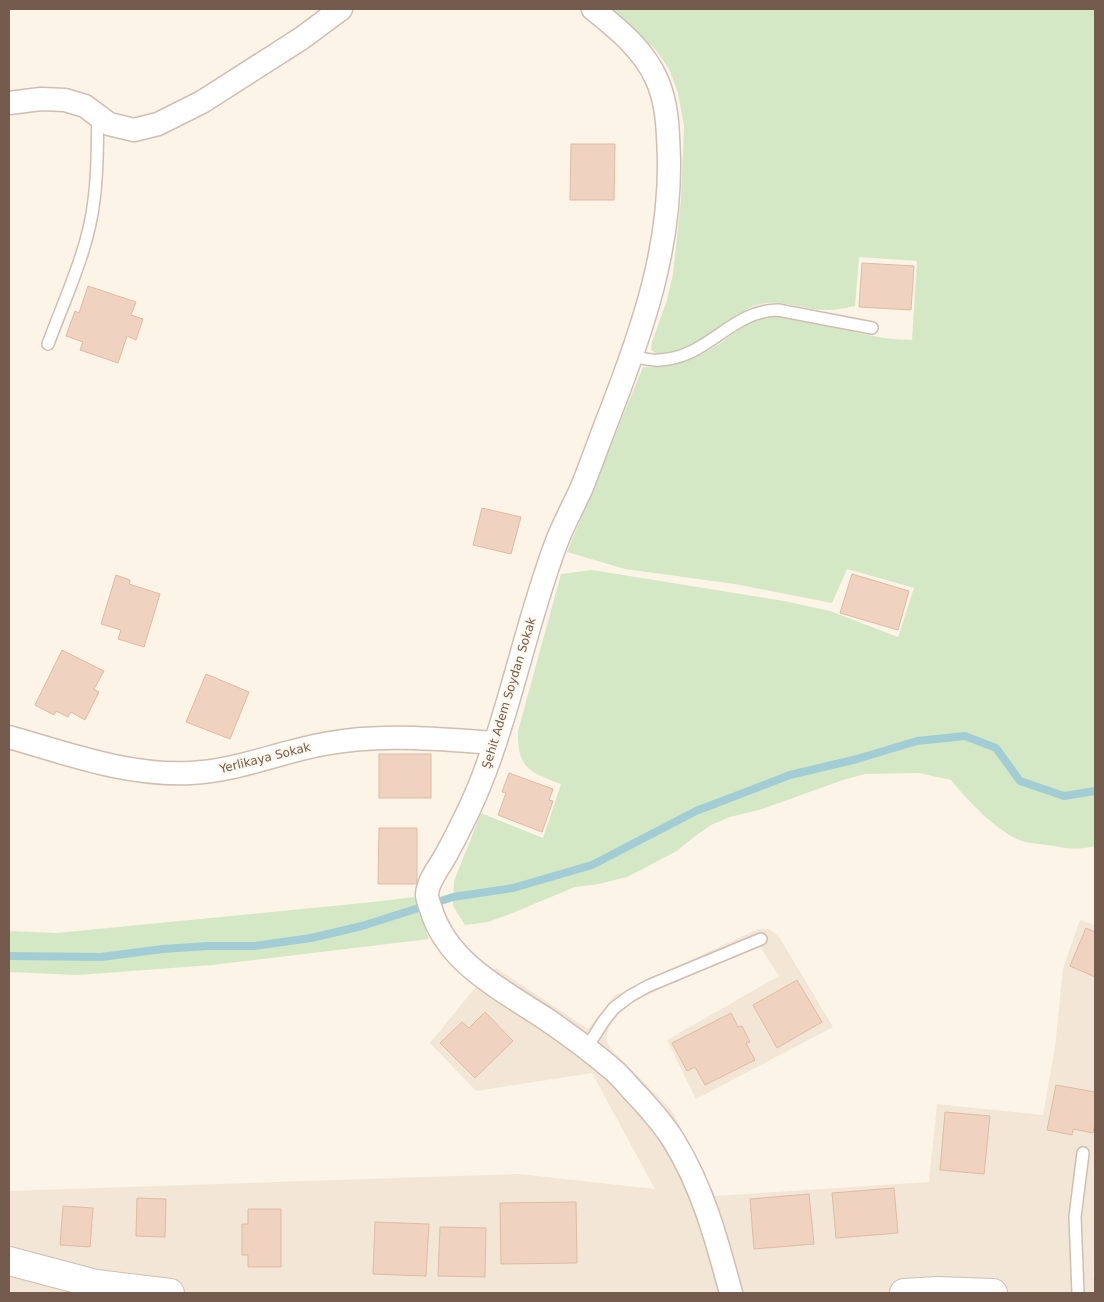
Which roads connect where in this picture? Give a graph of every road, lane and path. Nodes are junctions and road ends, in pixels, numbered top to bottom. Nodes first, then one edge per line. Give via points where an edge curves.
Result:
1 (341, 9) edge
2 (593, 9) edge
3 (9, 103) edge
4 (98, 116) junction
5 (872, 328) dead end
6 (48, 344) dead end
7 (633, 356) junction
8 (9, 737) edge
9 (495, 743) junction
10 (761, 939) dead end
11 (586, 1049) junction
12 (1083, 1153) dead end
13 (9, 1261) edge
14 (170, 1293) edge
15 (731, 1293) edge
16 (904, 1293) edge
17 (993, 1293) edge
18 (1078, 1293) edge

1 - 4 street via 202,102 158,124 134,130 109,124
2 - 7 street, Şehit Adem Soydan Sokak via 616,26 642,54 656,77 664,100 668,130 667,215 660,263
3 - 4 street via 65,100 85,106
4 - 6 lane via 94,202 88,232
5 - 7 lane via 764,310 749,315 700,348 680,356 659,360
7 - 9 street, Şehit Adem Soydan Sokak via 558,539
8 - 9 street, Yerlikaya Sokak via 79,758 150,773 223,770 322,744 364,737
9 - 11 street, Şehit Adem Soydan Sokak via 475,798 426,896 435,923 446,942 460,956 513,999
10 - 11 lane via 630,996 614,1008
11 - 15 street, Şehit Adem Soydan Sokak via 614,1070 672,1138 690,1169 710,1217
12 - 18 lane via 1075,1217
13 - 14 street via 96,1284
16 - 17 street

